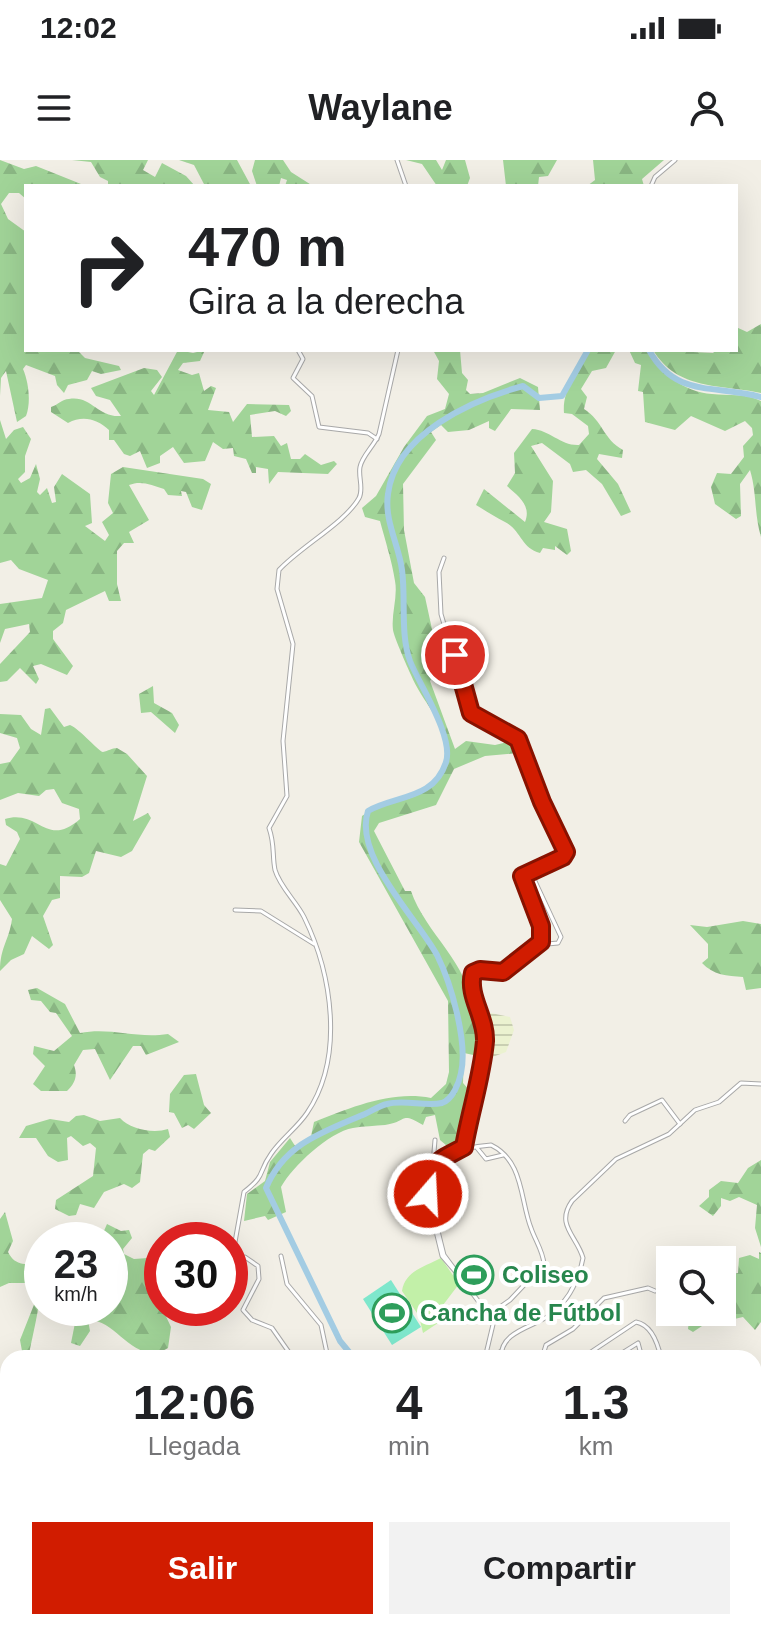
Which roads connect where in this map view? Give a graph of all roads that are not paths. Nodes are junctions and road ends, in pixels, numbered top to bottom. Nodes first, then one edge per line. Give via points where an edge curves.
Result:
1 (397, 160) edge
2 (675, 160) edge
3 (405, 184) edge
4 (652, 184) edge
5 (299, 352) edge
6 (398, 352) edge
7 (377, 439) junction
8 (444, 558) dead end
9 (524, 874) junction
10 (235, 910) dead end
11 (314, 944) junction
12 (537, 945) junction
13 (761, 1084) edge
14 (625, 1121) dead end
15 (680, 1124) junction
16 (435, 1140) dead end
17 (464, 1147) junction
18 (477, 1148) junction
19 (503, 1155) junction
20 (432, 1165) junction
21 (239, 1222) edge
22 (281, 1256) dead end
23 (248, 1259) edge
24 (655, 1291) dead end
25 (248, 1300) edge
26 (496, 1312) junction
27 (490, 1314) junction
28 (248, 1316) edge
29 (493, 1321) junction
30 (287, 1350) edge
31 (326, 1350) edge
32 (487, 1350) edge
33 (501, 1350) edge
34 (544, 1350) edge
35 (594, 1350) edge
36 (627, 1350) edge
37 (640, 1350) edge
38 (658, 1350) edge

1 - 3 street
2 - 4 street
5 - 7 street via 302,364 293,377 312,396 319,427 368,433
6 - 7 street
7 - 11 street via 360,464 360,496 338,523 282,566 277,578 293,644 283,741 287,796 269,828 276,873
8 - 9 street via 439,572 441,614 468,706 475,716 518,739 566,852
9 - 12 street via 521,879 532,896 543,935
9 - 12 street via 533,877 561,937 558,943
10 - 11 street via 261,911
11 - 21 street via 329,995 326,1067 306,1115 272,1152 258,1183 244,1192
12 - 17 street via 503,972 477,970 471,977 485,1040
13 - 15 street via 741,1083
14 - 15 street via 662,1100
15 - 33 street via 616,1159 572,1201 566,1227 583,1258 569,1295 551,1315 511,1336
16 - 20 street
17 - 18 street
17 - 20 street
18 - 19 street via 491,1145
18 - 19 street via 486,1159
19 - 26 street via 523,1187 544,1264
20 - 27 street via 423,1184 439,1244 448,1266
22 - 31 street via 287,1284 321,1325
23 - 25 street via 258,1266 259,1279
24 - 34 street via 604,1298
26 - 27 street
26 - 29 street
27 - 29 street
28 - 30 street via 272,1328
29 - 32 street
35 - 38 street via 636,1322 654,1336
36 - 37 street via 638,1343

